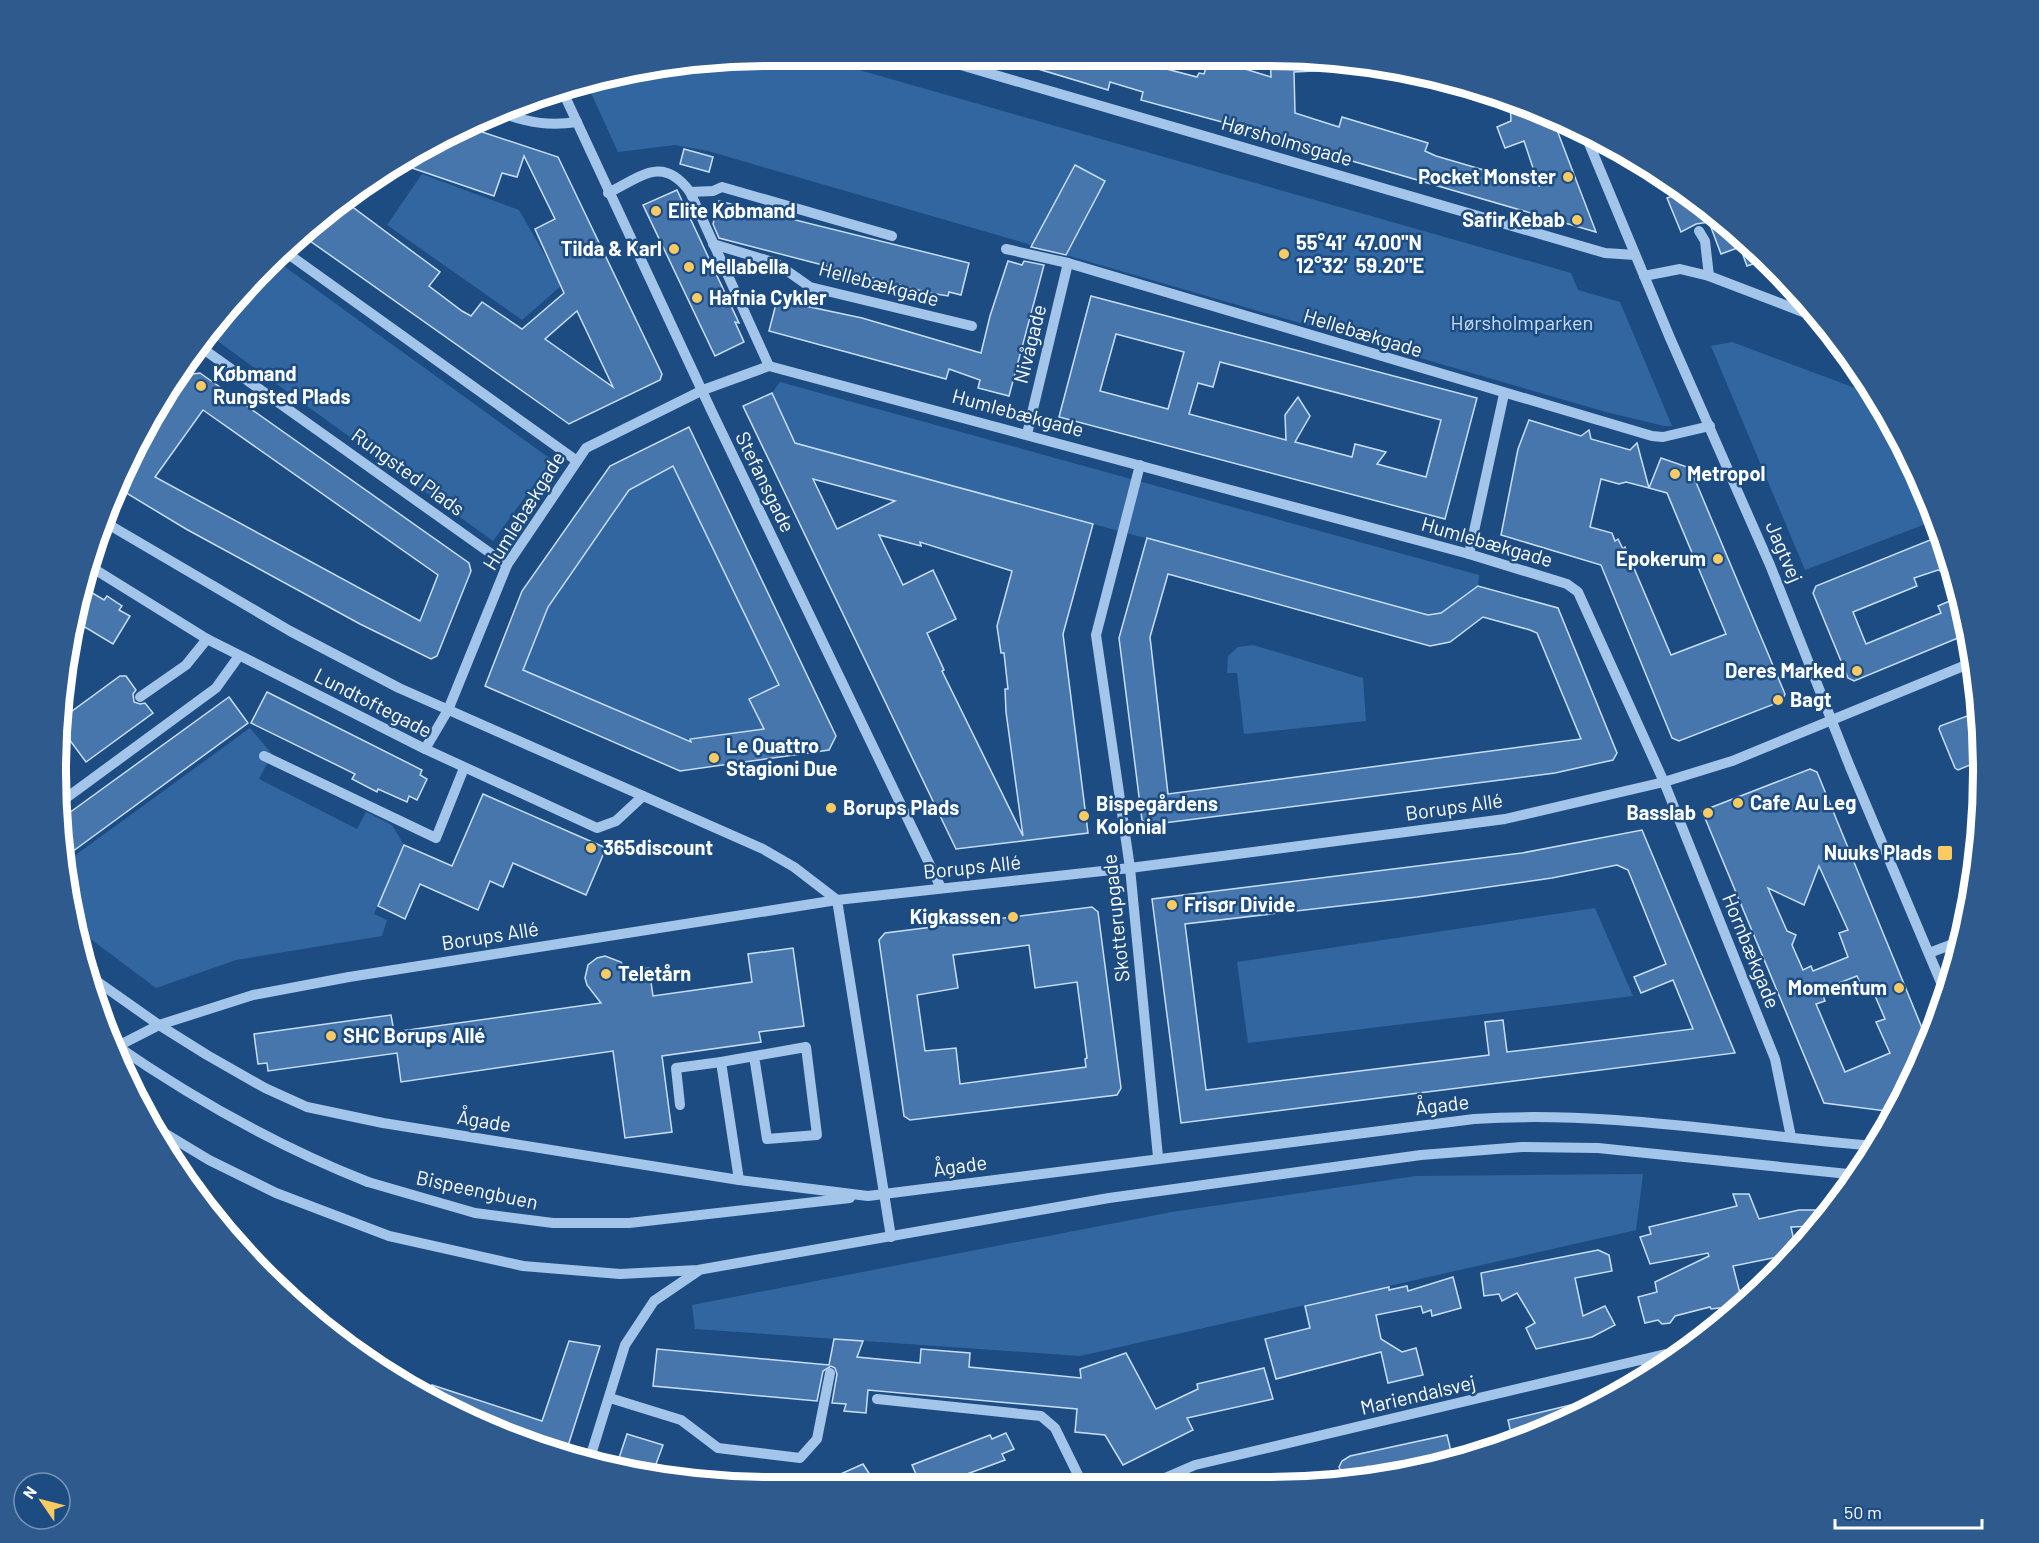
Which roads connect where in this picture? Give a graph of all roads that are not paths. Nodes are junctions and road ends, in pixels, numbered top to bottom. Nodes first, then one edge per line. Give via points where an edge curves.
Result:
1 (964, 66) edge
2 (565, 97) edge
3 (511, 116) edge
4 (577, 122) junction
5 (1589, 144) edge
6 (690, 192) junction
7 (608, 193) junction
8 (1699, 231) dead end
9 (892, 236) dead end
10 (713, 244) junction
11 (1006, 249) dead end
12 (1635, 255) junction
13 (291, 256) edge
14 (1068, 263) junction
15 (1644, 276) junction
16 (1709, 276) junction
17 (1803, 312) edge
18 (972, 326) dead end
19 (206, 351) edge
20 (769, 366) junction
21 (703, 390) junction
22 (1504, 394) junction
23 (1710, 426) junction
24 (1027, 434) junction
25 (577, 461) junction
26 (1140, 465) junction
27 (111, 526) edge
28 (1469, 554) junction
29 (507, 565) junction
30 (96, 570) edge
31 (207, 639) junction
32 (239, 656) junction
33 (1965, 665) edge
34 (140, 697) dead end
35 (448, 710) junction
36 (1831, 721) junction
37 (425, 749) junction
38 (264, 756) dead end
39 (464, 768) junction
40 (1664, 782) junction
41 (643, 796) junction
42 (67, 797) edge
43 (1130, 868) junction
44 (941, 888) junction
45 (837, 900) junction
46 (1951, 945) edge
47 (1929, 953) junction
48 (98, 982) edge
49 (1941, 982) edge
50 (159, 1025) junction
51 (121, 1043) edge
52 (125, 1053) edge
53 (754, 1056) junction
54 (721, 1062) junction
55 (680, 1105) dead end
56 (168, 1135) edge
57 (1791, 1137) junction
58 (1865, 1145) edge
59 (1158, 1157) junction
60 (1846, 1174) edge
61 (739, 1180) junction
62 (886, 1194) junction
63 (868, 1196) junction
64 (891, 1237) junction
65 (698, 1270) junction
66 (1664, 1355) edge
67 (1645, 1359) junction
68 (1646, 1366) edge
69 (830, 1373) dead end
70 (610, 1398) junction
71 (877, 1399) dead end
72 (591, 1454) edge
73 (1079, 1477) edge
74 (1167, 1477) edge

1 - 12 street, Hørsholmsgade via 1605,254
2 - 4 street, Stefansgade
3 - 4 street via 553,126
4 - 7 street, Stefansgade
5 - 12 street, Jagtvej
6 - 7 street via 681,179 657,169
6 - 9 street via 722,187
6 - 10 street
7 - 21 street, Stefansgade
8 - 16 street via 1705,241
10 - 18 street, Hellebækgade via 776,263 810,286
10 - 20 street
11 - 14 street, Hellebækgade
12 - 15 street, Jagtvej
13 - 25 street
14 - 22 street, Hellebækgade
14 - 24 street, Nivågade
15 - 16 street via 1680,270
15 - 23 street, Jagtvej
16 - 17 street
19 - 29 street, Rungsted Plads
20 - 21 street, Humlebækgade
20 - 24 street, Humlebækgade
21 - 25 street, Humlebækgade via 586,448
21 - 44 street, Stefansgade
22 - 23 street, Hellebækgade via 1652,436
22 - 28 street
23 - 36 street, Jagtvej
24 - 26 street, Humlebækgade
25 - 29 street, Humlebækgade
26 - 28 street, Humlebækgade
26 - 43 street, Skotterupgade via 1096,635
27 - 35 street, Lundtoftegade via 290,631
28 - 40 street, Humlebækgade via 1567,584 1578,592
29 - 35 street, Humlebækgade
30 - 31 street, Lundtoftegade
31 - 32 street, Lundtoftegade
31 - 34 street via 186,665
32 - 37 street, Lundtoftegade
32 - 42 street via 216,688
33 - 36 street, Borups Allé
35 - 37 street, Humlebækgade
35 - 41 street, Lundtoftegade
36 - 40 street, Borups Allé via 1732,761
36 - 47 street, Jagtvej
37 - 39 street, Lundtoftegade
38 - 39 street via 436,838
39 - 41 street, Lundtoftegade via 597,828 616,821
40 - 43 street, Borups Allé via 1505,819
40 - 57 street, Hornbækgade via 1775,1059
41 - 45 street, Lundtoftegade via 763,849
43 - 44 street, Borups Allé
43 - 59 street, Skotterupgade
44 - 45 street, Borups Allé
45 - 50 street, Borups Allé via 349,976 252,995
45 - 62 street
46 - 47 street
47 - 49 street, Jagtvej
48 - 50 street, Ågade
50 - 51 street, Borups Allé
50 - 61 street, Ågade via 265,1088 306,1107 383,1124
52 - 63 street, Bispeengbuen, bridge via 238,1124 322,1164 368,1182 475,1212 553,1223 629,1223
53 - 53 street via 806,1047 817,1135 767,1139
53 - 54 street
54 - 55 street via 676,1068
54 - 61 street
56 - 65 street via 243,1178 353,1224 427,1246 505,1263 565,1270 648,1274
57 - 58 street, Ågade
57 - 59 street, Ågade via 1625,1119 1520,1116
59 - 62 street, Ågade
60 - 64 street via 1647,1151 1522,1147 1421,1155 1120,1196
61 - 63 street, Ågade
62 - 63 street, Ågade
62 - 64 street
64 - 65 street
65 - 70 street via 654,1300 625,1345
66 - 67 street, Mariendalsvej
67 - 68 street
67 - 74 street, Mariendalsvej via 1195,1465
69 - 70 street via 817,1439 800,1458 718,1448 681,1420
70 - 72 street
71 - 73 street via 1041,1416 1055,1428

